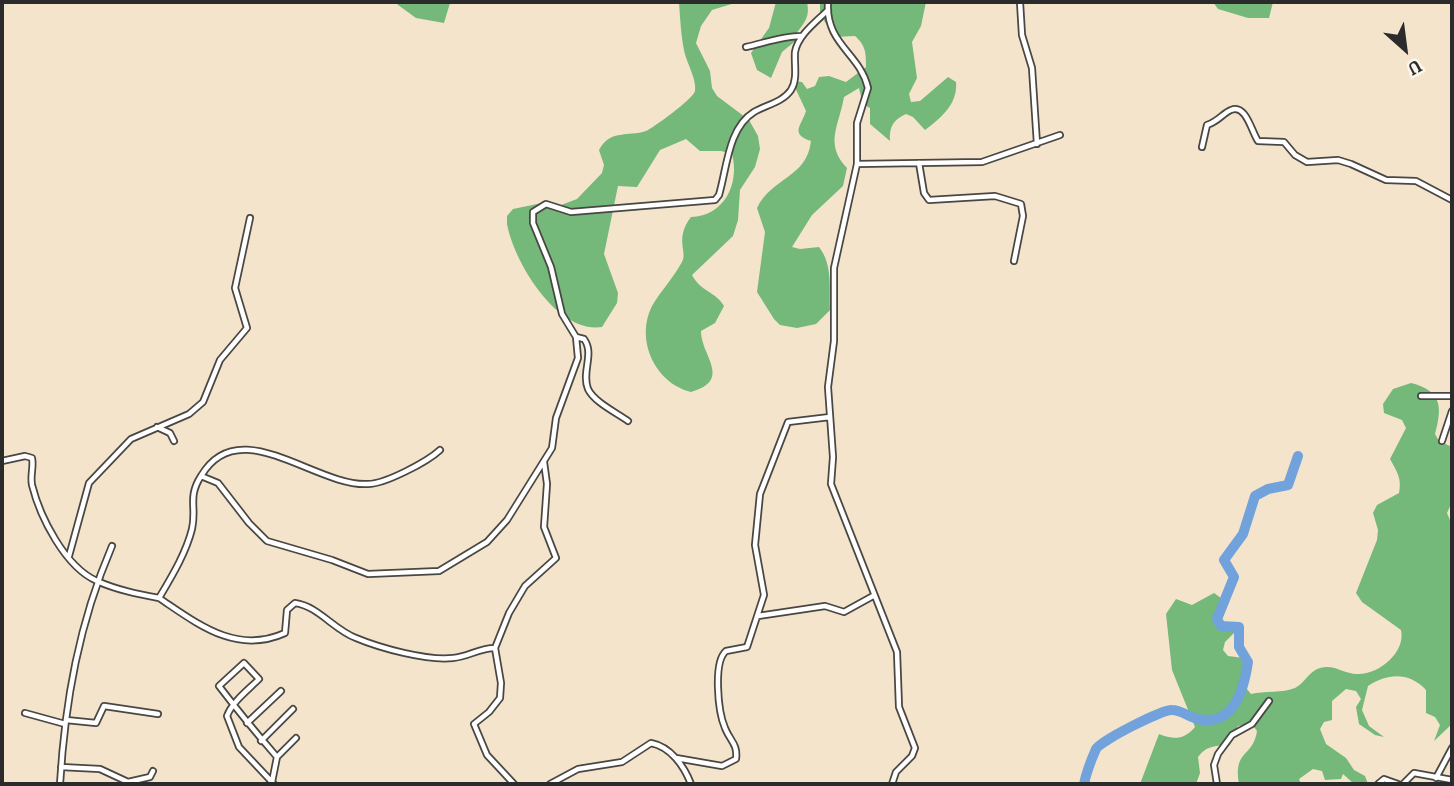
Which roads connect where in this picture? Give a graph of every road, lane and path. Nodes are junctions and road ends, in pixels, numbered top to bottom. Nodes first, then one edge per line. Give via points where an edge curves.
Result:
1 (828, 2) edge
2 (1020, 2) edge
3 (828, 9) junction
4 (802, 36) junction
5 (746, 47) dead end
6 (1060, 135) dead end
7 (1037, 144) junction
8 (1202, 147) dead end
9 (857, 163) junction
10 (919, 163) junction
11 (1452, 200) edge
12 (250, 218) dead end
13 (1014, 261) dead end
14 (576, 337) junction
15 (1421, 396) dead end
16 (1452, 396) edge
17 (1452, 411) edge
18 (830, 417) junction
19 (628, 421) dead end
20 (156, 426) junction
21 (174, 441) dead end
22 (1442, 441) dead end
23 (440, 450) dead end
24 (2, 461) edge
25 (544, 463) junction
26 (201, 477) junction
27 (112, 546) dead end
28 (69, 557) junction
29 (97, 582) junction
30 (873, 596) junction
31 (159, 598) junction
32 (758, 616) junction
33 (495, 648) junction
34 (281, 691) dead end
35 (1269, 701) dead end
36 (233, 705) junction
37 (293, 709) dead end
38 (25, 713) dead end
39 (158, 714) dead end
40 (66, 722) junction
41 (247, 723) junction
42 (296, 738) dead end
43 (261, 741) junction
44 (1452, 748) edge
45 (277, 757) junction
46 (676, 758) junction
47 (61, 767) junction
48 (153, 771) dead end
49 (1436, 779) junction
50 (1452, 780) edge
51 (60, 784) edge
52 (272, 784) edge
53 (514, 784) edge
54 (550, 784) edge
55 (691, 784) edge
56 (892, 784) edge
57 (1217, 784) edge
58 (1378, 784) edge
59 (1401, 784) edge

1 - 3 street
2 - 7 street via 1022,35 1032,68
3 - 4 street
3 - 9 street via 833,34 867,83 857,123
4 - 5 street
4 - 14 street via 792,89 740,125 716,200 570,212 546,204 533,212 562,314
6 - 7 street
7 - 10 street via 982,162
8 - 11 street via 1207,125 1236,109 1245,114 1258,141 1284,142 1307,162 1338,160 1386,180 1416,181
9 - 10 street
9 - 18 street via 834,268
10 - 13 street via 929,200 987,196 1021,204
12 - 20 street via 235,288 247,327 220,359 203,402 189,414
14 - 19 street via 584,338 589,348 586,378 590,392
14 - 25 street via 575,371
15 - 16 street
17 - 22 street
18 - 30 street via 834,496
18 - 32 street via 795,419 783,430 759,500 755,545 764,589
20 - 21 street via 170,433
20 - 28 street via 123,444 89,483
23 - 26 street via 369,484 337,479 244,449 219,456
24 - 28 street via 32,458 34,493
25 - 26 street via 499,531 466,556 439,571 380,575 267,541 218,483
25 - 33 street via 544,527 556,558 525,586
26 - 31 street via 192,494 188,540
27 - 29 street
28 - 29 street
29 - 31 street
29 - 40 street via 85,617
30 - 32 street via 844,612 825,606
30 - 56 street via 897,652 899,708 915,748
31 - 33 street via 219,636 234,640 285,633 287,610 295,603 358,639 428,657 458,658
32 - 46 street via 747,647 729,649 719,659 723,720 736,744 735,760 715,766
33 - 53 street via 502,682 500,698 474,725 488,755
34 - 41 street
35 - 57 street via 1252,724 1233,735 1218,754 1214,765
36 - 36 street via 219,686 244,663 259,679
36 - 41 street
36 - 52 street via 227,712 233,736
37 - 43 street
38 - 40 street
39 - 40 street via 104,706 96,723
40 - 47 street
41 - 43 street
42 - 45 street
43 - 45 street
44 - 49 street
45 - 52 street
46 - 54 street via 649,743 622,762 579,769
46 - 55 street
47 - 48 street via 100,769 128,782 150,777
47 - 51 street
49 - 50 street
49 - 59 street via 1414,773
58 - 59 street via 1384,779

